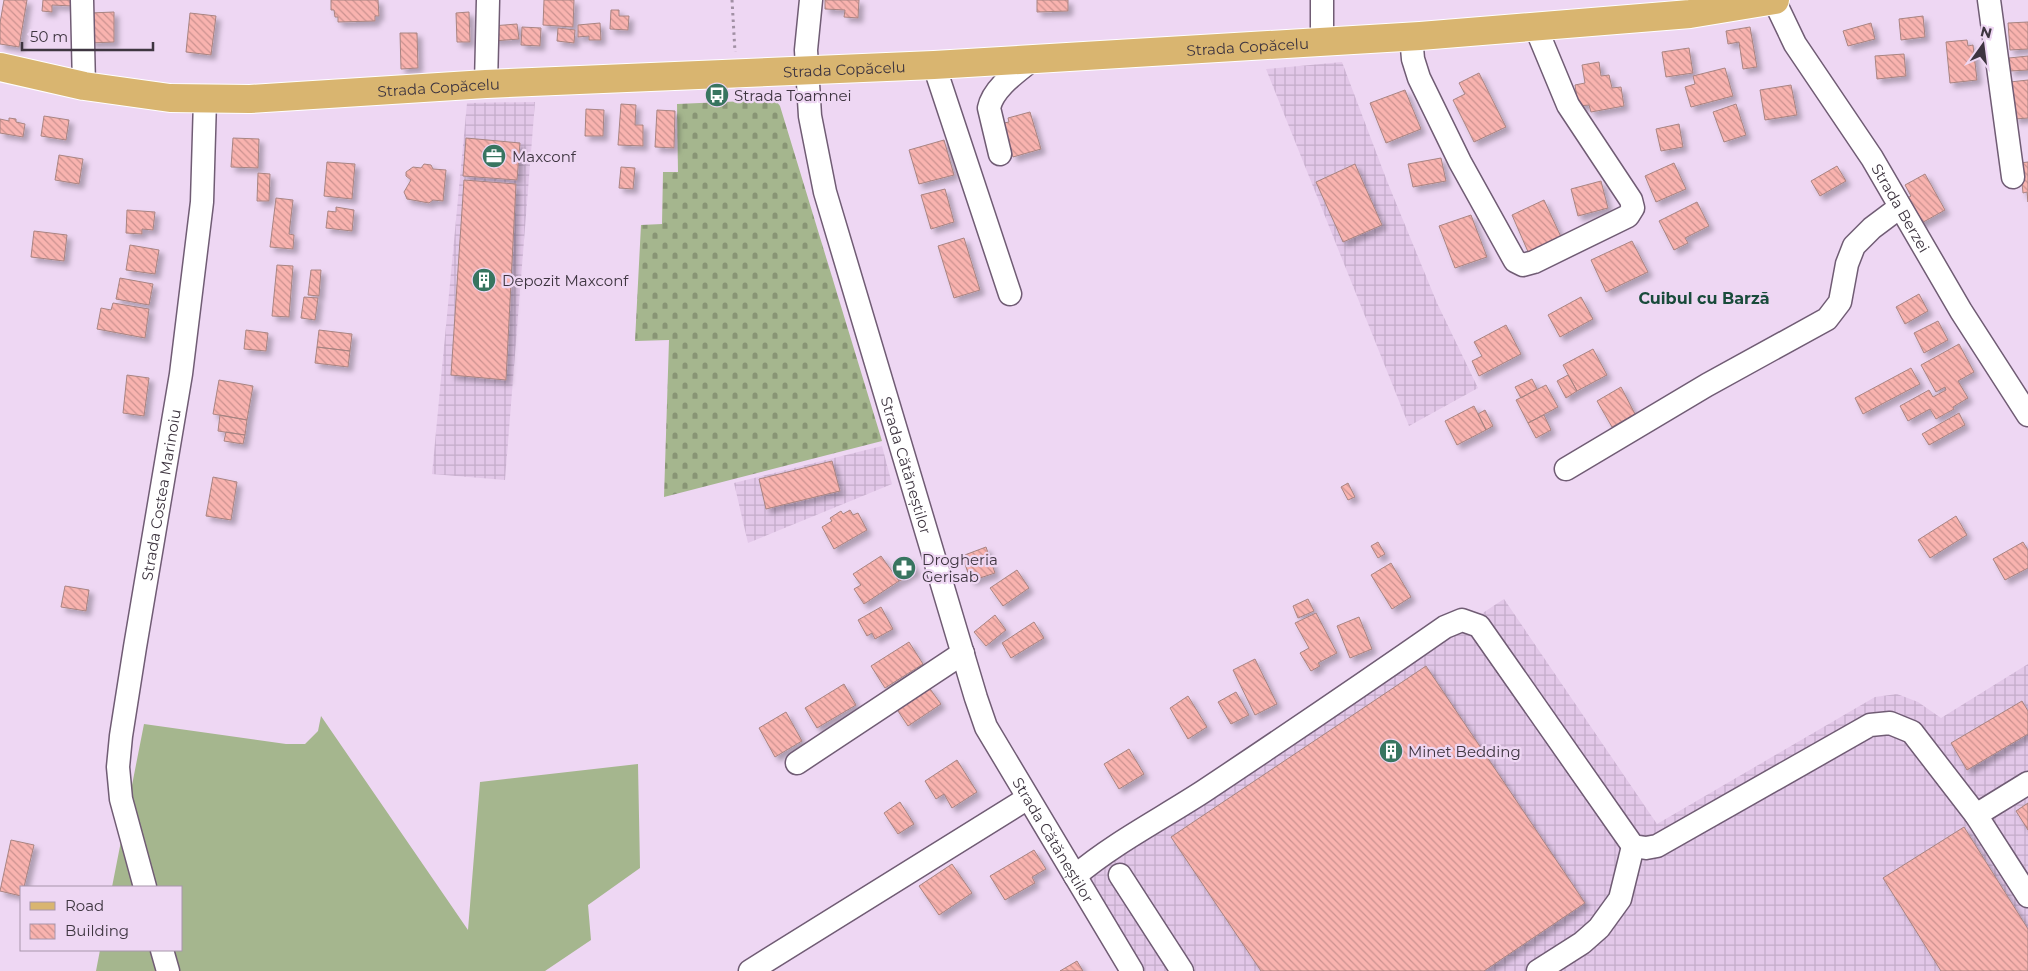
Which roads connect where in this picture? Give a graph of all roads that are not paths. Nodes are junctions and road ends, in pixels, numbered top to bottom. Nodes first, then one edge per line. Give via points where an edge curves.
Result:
1 (82, 0) edge
2 (488, 0) edge
3 (811, 0) edge
4 (1322, 0) edge
5 (1774, 0) edge
6 (1989, 0) edge
7 (1698, 8) edge
8 (1536, 28) junction
9 (1411, 36) junction
10 (1322, 42) junction
11 (1033, 59) junction
12 (934, 65) junction
13 (0, 67) edge
14 (808, 71) junction
15 (486, 84) junction
16 (84, 86) junction
17 (205, 100) junction
18 (1000, 154) dead end
19 (2013, 177) dead end
20 (1900, 206) junction
21 (1010, 294) dead end
22 (2028, 415) edge
23 (1566, 469) dead end
24 (963, 654) junction
25 (797, 763) dead end
26 (2028, 783) edge
27 (1028, 798) junction
28 (1976, 815) junction
29 (1633, 846) junction
30 (1075, 876) junction
31 (1120, 876) dead end
32 (145, 886) edge
33 (2028, 896) edge
34 (162, 951) edge
35 (168, 971) edge
36 (750, 971) edge
37 (1132, 971) edge
38 (1182, 971) edge
39 (1538, 971) edge

1 - 16 street
2 - 15 street
3 - 14 street via 806,50
4 - 10 street
5 - 7 main road, Strada Copăcelu
5 - 20 street, Strada Berzei via 1795,44
6 - 19 street
7 - 8 main road, Strada Copăcelu
8 - 9 main road, Strada Copăcelu
8 - 9 street via 1568,105 1631,200 1633,208 1628,216 1523,265 1515,261 1418,78
9 - 10 main road, Strada Copăcelu
10 - 11 main road, Strada Copăcelu
11 - 12 main road, Strada Copăcelu
11 - 18 street via 1014,74 990,101
12 - 14 main road, Strada Copăcelu
12 - 21 street
13 - 16 main road, Strada Copăcelu
14 - 15 main road, Strada Copăcelu
14 - 24 street, Strada Cătăneștilor via 810,116 825,192
15 - 17 main road, Strada Copăcelu
16 - 17 main road, Strada Copăcelu
17 - 32 street, Strada Costea Marinoiu via 202,202 181,374 118,767 121,799
20 - 22 street, Strada Berzei via 1961,311
20 - 23 street via 1854,246 1840,302 1827,319 1707,385
24 - 25 street
24 - 27 street, Strada Cătăneștilor via 986,727
26 - 28 street
27 - 30 street, Strada Cătăneștilor
27 - 36 street
28 - 29 street via 1912,732 1890,723 1870,725 1657,846
28 - 33 street
29 - 30 street via 1479,626 1462,620 1446,627 1313,719 1097,858
29 - 39 street via 1620,899 1599,928
30 - 37 street, Strada Cătăneștilor
31 - 38 street
34 - 35 street

